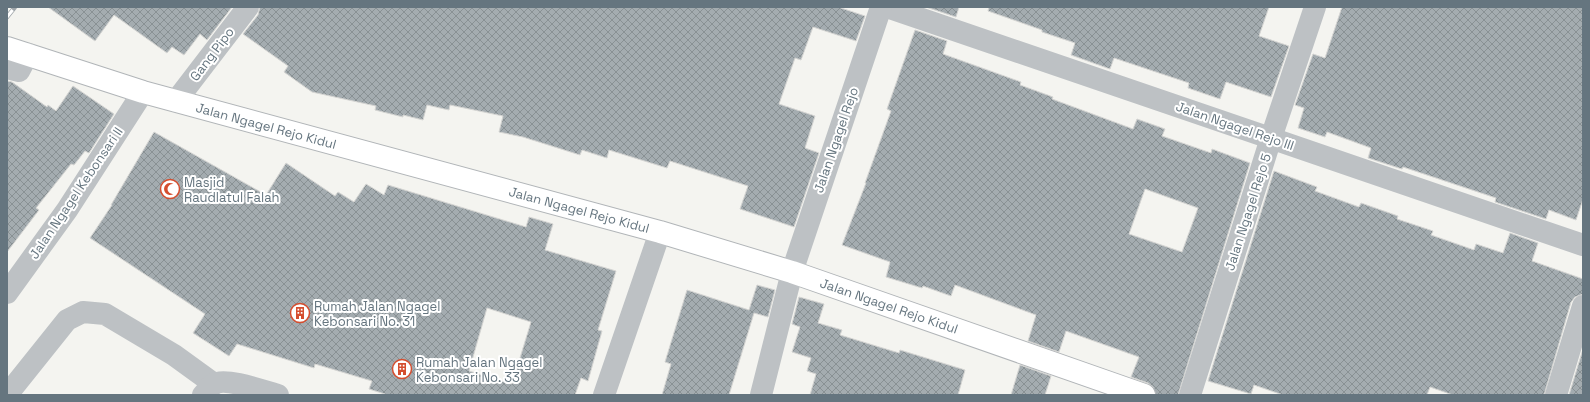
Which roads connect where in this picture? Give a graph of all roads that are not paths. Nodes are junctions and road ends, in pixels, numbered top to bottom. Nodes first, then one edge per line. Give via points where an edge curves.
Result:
1 (248, 7) edge
2 (881, 7) edge
3 (887, 7) edge
4 (1315, 7) edge
5 (7, 48) edge
6 (28, 54) junction
7 (7, 68) edge
8 (143, 92) junction
9 (176, 101) junction
10 (1271, 138) junction
11 (660, 232) junction
12 (1583, 245) edge
13 (792, 272) junction
14 (7, 293) edge
15 (1583, 306) edge
16 (208, 389) edge
17 (7, 395) edge
18 (278, 395) edge
19 (604, 395) edge
20 (761, 395) edge
21 (1144, 395) edge
22 (1190, 395) edge
23 (1556, 395) edge

1 - 9 street, Gang Pipo
2 - 13 street, Jalan Ngagel Rejo
3 - 10 street, Jalan Ngagel Rejo III
4 - 10 street, Jalan Ngagel Rejo 5
5 - 6 main road, Jalan Ngagel Rejo Kidul
6 - 7 street via 19,71
6 - 8 main road, Jalan Ngagel Rejo Kidul
8 - 9 main road, Jalan Ngagel Rejo Kidul
8 - 14 street, Jalan Ngagel Kebonsari II via 67,210
9 - 11 main road, Jalan Ngagel Rejo Kidul
10 - 12 street, Jalan Ngagel Rejo III
10 - 22 street, Jalan Ngagel Rejo 5
11 - 13 main road, Jalan Ngagel Rejo Kidul
11 - 19 street
13 - 20 street, Jalan Ngagel Rejo
13 - 21 main road, Jalan Ngagel Rejo Kidul
15 - 23 street
16 - 17 street via 174,356 106,314 83,312 67,320
16 - 18 street via 224,382

